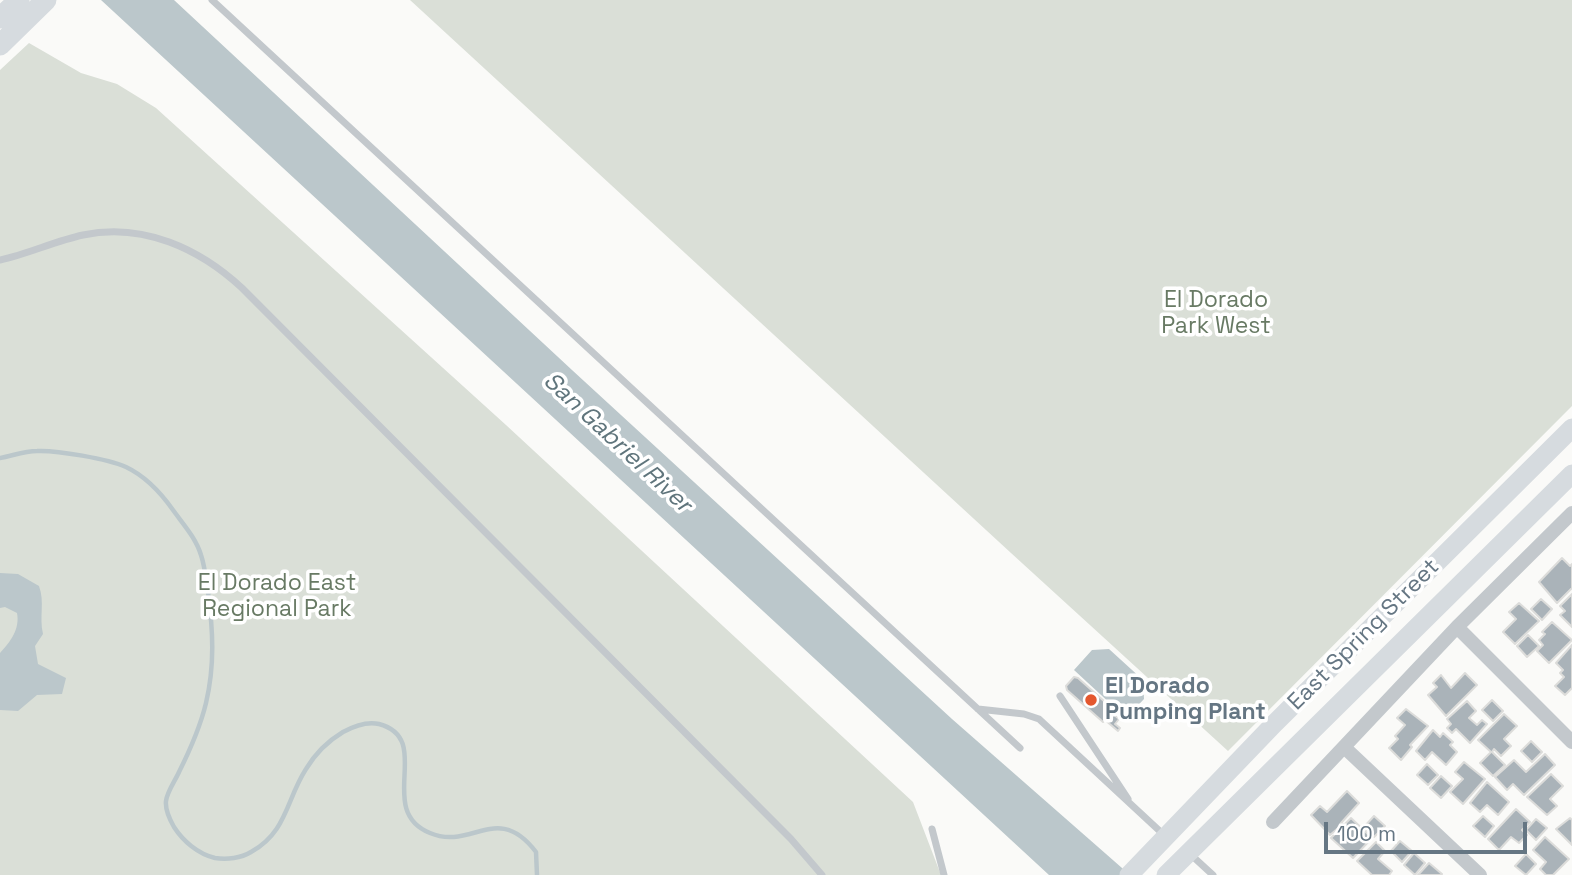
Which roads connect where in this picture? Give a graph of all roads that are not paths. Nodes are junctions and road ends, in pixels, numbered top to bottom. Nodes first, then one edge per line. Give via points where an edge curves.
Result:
1 (46, 0) edge
2 (212, 0) edge
3 (21, 6) edge
4 (0, 18) edge
5 (0, 45) edge
6 (0, 260) edge
7 (1572, 428) edge
8 (1572, 474) edge
9 (1571, 515) edge
10 (1457, 627) junction
11 (1059, 696) dead end
12 (977, 709) junction
13 (1572, 742) edge
14 (1344, 747) junction
15 (1020, 748) dead end
16 (1137, 812) junction
17 (1273, 822) dead end
18 (932, 829) dead end
19 (1160, 844) junction
20 (1189, 852) junction
21 (1169, 872) edge
22 (822, 875) edge
23 (944, 875) edge
24 (1129, 875) edge
25 (1213, 875) edge
26 (1480, 875) edge

1 - 3 main road
2 - 12 lane
3 - 4 main road
3 - 5 main road
6 - 22 lane via 84,235 114,232 171,242 216,265
7 - 19 main road, East Spring Street
8 - 20 main road, East Spring Street
9 - 10 street
10 - 13 street
10 - 14 street
11 - 16 lane
12 - 15 lane
12 - 16 lane via 1039,719
14 - 17 street
14 - 26 street
16 - 19 lane
18 - 23 lane
19 - 24 main road, East Spring Street
20 - 21 main road, East Spring Street
20 - 25 lane

